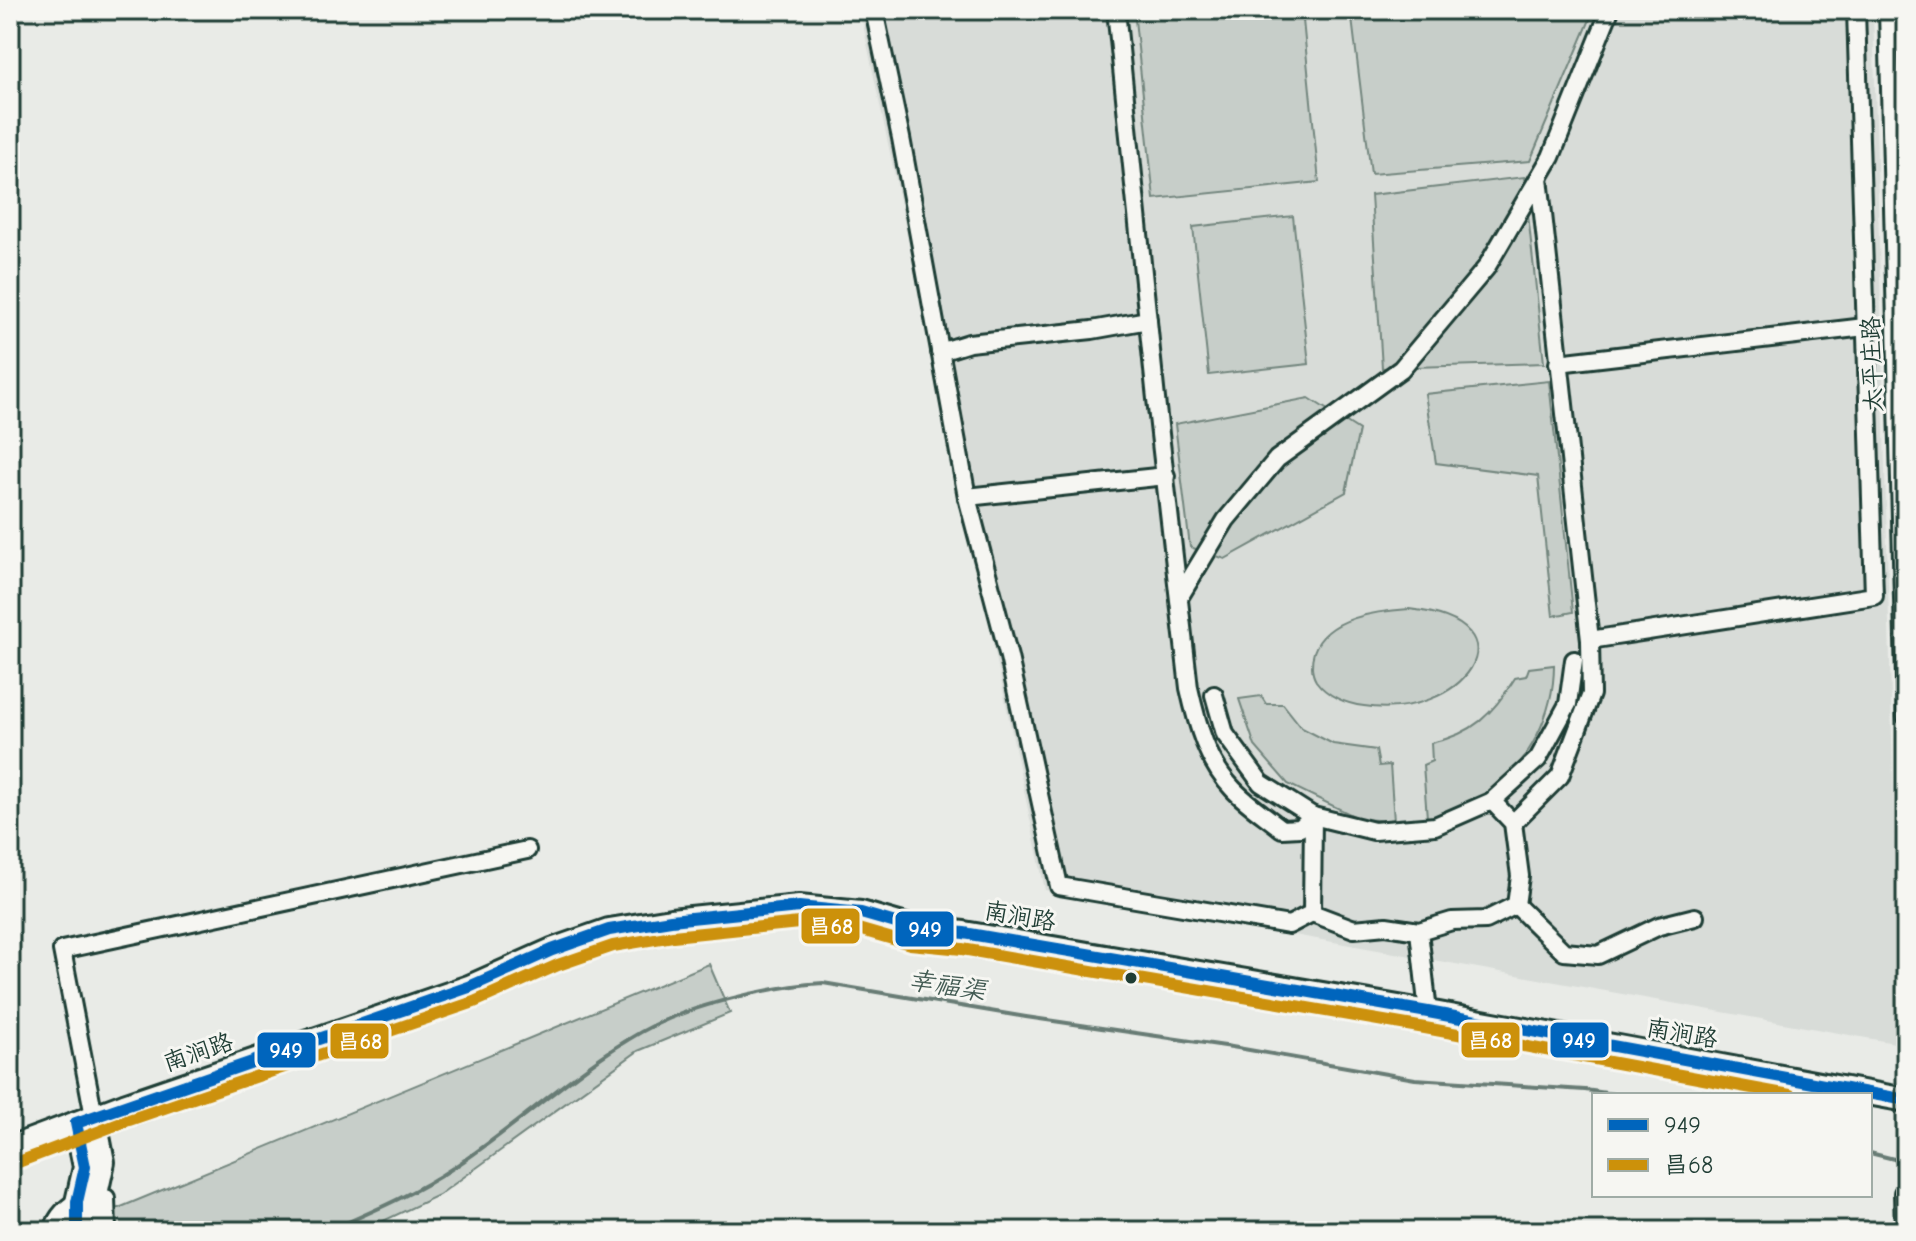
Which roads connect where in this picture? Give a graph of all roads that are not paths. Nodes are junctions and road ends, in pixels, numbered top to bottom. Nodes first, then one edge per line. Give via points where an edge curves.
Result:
1 (874, 10) edge
2 (1116, 10) edge
3 (1610, 10) edge
4 (1856, 10) edge
5 (1888, 10) edge
6 (1899, 174) edge
7 (1539, 178) junction
8 (1900, 281) edge
9 (1148, 320) junction
10 (1865, 327) junction
11 (940, 352) junction
12 (1558, 363) junction
13 (1166, 476) junction
14 (967, 497) junction
15 (1180, 596) junction
16 (1590, 640) junction
17 (1574, 660) dead end
18 (1214, 695) dead end
19 (1906, 716) edge
20 (1492, 801) junction
21 (1313, 816) junction
22 (1513, 823) junction
23 (527, 850) dead end
24 (1516, 905) junction
25 (1312, 913) junction
26 (1695, 917) dead end
27 (1419, 931) junction
28 (1428, 1012) junction
29 (1868, 1093) edge
30 (1872, 1094) edge
31 (1906, 1100) edge
32 (85, 1120) junction
33 (10, 1148) edge
34 (1903, 1193) dead end
35 (86, 1198) junction
36 (53, 1231) edge
37 (77, 1231) edge
38 (96, 1231) edge
39 (107, 1231) edge
40 (1904, 1231) edge

1 - 11 street
2 - 9 street
3 - 7 street
4 - 10 street
5 - 6 street, 太平庄路
6 - 8 street, 太平庄路
7 - 12 street
7 - 15 street via 1486,268 1401,369 1277,459 1226,520
8 - 19 street, 太平庄路
9 - 11 street via 969,343
9 - 13 street
10 - 12 street
10 - 16 street via 1874,596
11 - 14 street
12 - 16 street
13 - 14 street
13 - 15 street
14 - 25 street via 1009,657 1059,886 1289,925
15 - 21 street via 1189,688 1197,727 1212,759 1232,789 1282,829 1300,828
16 - 22 street via 1591,694 1560,776
17 - 20 street via 1568,704 1538,759
18 - 21 street via 1225,734 1261,783
20 - 21 street via 1435,826 1404,829 1374,831
20 - 22 street
21 - 25 street
22 - 24 street via 1520,876
23 - 32 street via 62,950
24 - 26 street via 1564,952 1598,955 1659,926
24 - 27 street via 1486,920 1452,921
25 - 27 street via 1354,929
27 - 28 street
28 - 29 main road, 南涧路
28 - 32 main road, 南涧路 via 913,928 861,913 765,909 609,930 469,987
30 - 31 main road, 南涧路
32 - 33 main road, 南涧路
32 - 35 main road
34 - 40 street
35 - 36 street via 58,1216
35 - 37 main road
35 - 38 main road
35 - 39 street via 106,1198

